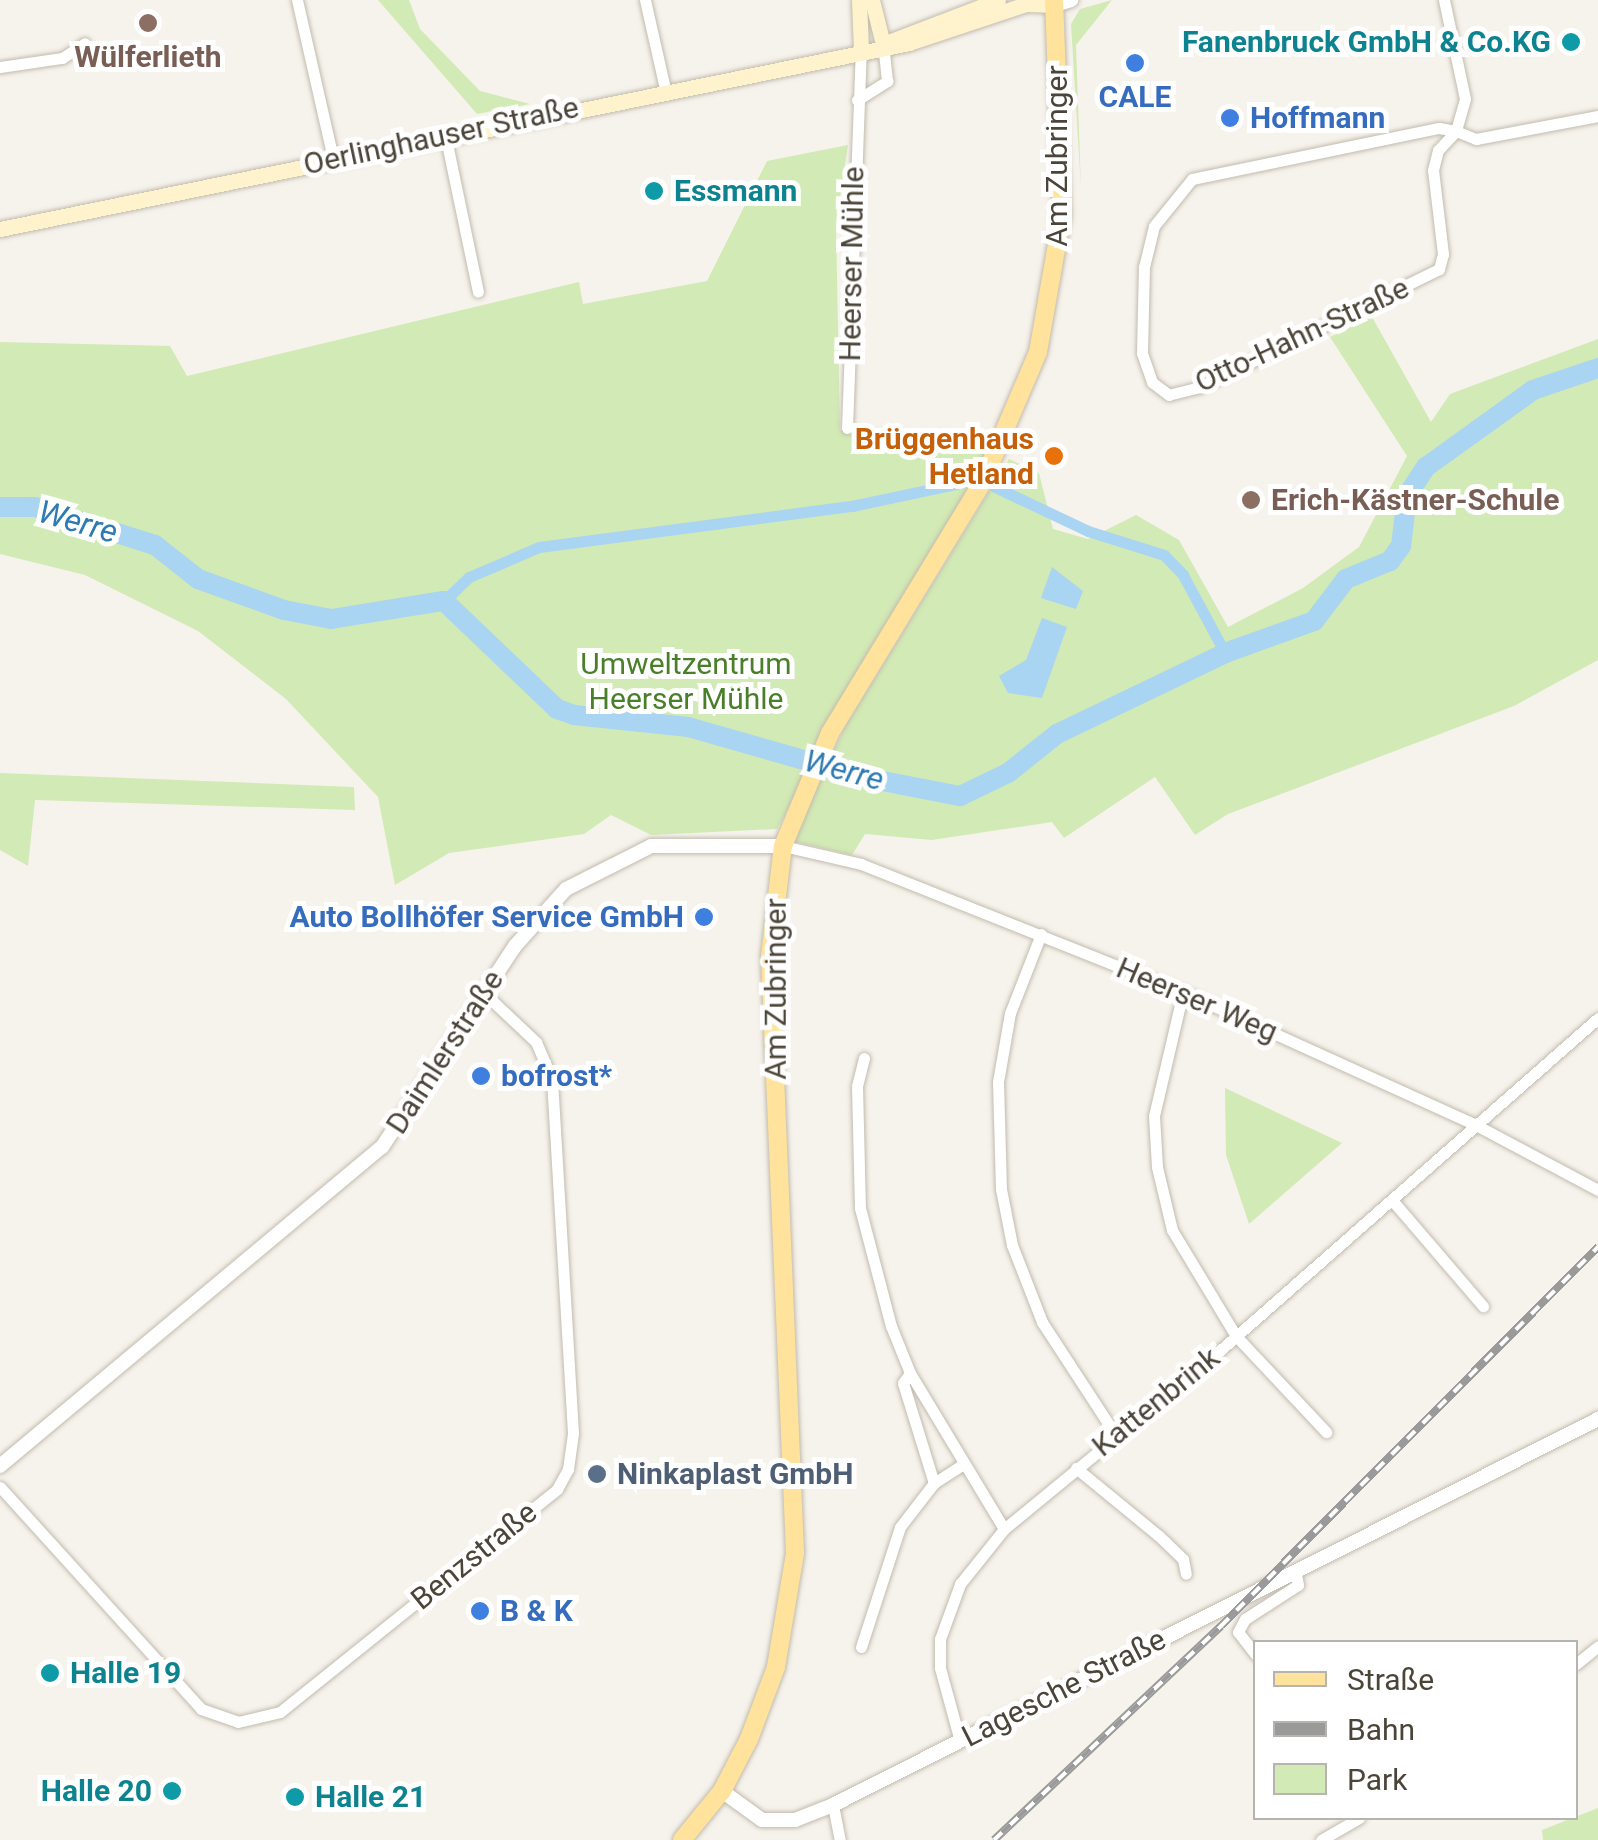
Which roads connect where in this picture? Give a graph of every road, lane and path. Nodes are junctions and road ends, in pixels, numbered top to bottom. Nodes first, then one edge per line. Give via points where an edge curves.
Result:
1 (297, 0) edge
2 (646, 0) edge
3 (859, 0) edge
4 (872, 0) edge
5 (998, 0) edge
6 (1444, 0) edge
7 (1060, 2) edge
8 (85, 43) dead end
9 (883, 44) junction
10 (861, 49) junction
11 (0, 67) edge
12 (665, 88) junction
13 (857, 100) junction
14 (1598, 116) edge
15 (1456, 131) junction
16 (445, 134) junction
17 (333, 158) junction
18 (0, 229) edge
19 (478, 292) dead end
20 (847, 428) dead end
21 (782, 846) junction
22 (1040, 934) junction
23 (1183, 992) junction
24 (485, 994) junction
25 (1598, 1018) edge
26 (864, 1058) dead end
27 (1474, 1124) junction
28 (1598, 1190) edge
29 (1392, 1200) junction
30 (1483, 1306) dead end
31 (1236, 1336) junction
32 (910, 1373) junction
33 (1598, 1419) edge
34 (1326, 1432) dead end
35 (1115, 1434) junction
36 (962, 1465) junction
37 (0, 1466) edge
38 (1076, 1468) junction
39 (934, 1483) junction
40 (0, 1486) edge
41 (1004, 1529) junction
42 (1294, 1570) junction
43 (1186, 1574) dead end
44 (1598, 1646) edge
45 (861, 1647) dead end
46 (1253, 1651) edge
47 (1578, 1662) edge
48 (960, 1741) junction
49 (722, 1791) junction
50 (833, 1806) junction
51 (1355, 1820) edge
52 (682, 1840) edge
53 (840, 1840) edge
54 (1320, 1840) edge

1 - 17 street
2 - 12 street
3 - 10 main road
4 - 9 main road
5 - 9 main road, Oerlinghauser Straße
6 - 15 street via 1464,99
7 - 9 main road, Oerlinghauser Straße via 1026,4 908,43
7 - 21 main road, Am Zubringer via 1062,216 1038,352 984,482 830,733
8 - 11 street via 62,58
9 - 10 main road, Oerlinghauser Straße
9 - 13 street via 887,82
10 - 12 main road, Oerlinghauser Straße
10 - 13 street, Heerser Mühle
12 - 16 main road, Oerlinghauser Straße
13 - 20 street, Heerser Mühle
14 - 15 street, Otto-Hahn-Straße via 1497,138
15 - 15 street, Otto-Hahn-Straße via 1440,128 1192,180 1154,226 1144,266 1142,353 1152,382 1170,395 1200,386 1439,268 1444,254 1433,170 1438,150
16 - 17 main road, Oerlinghauser Straße
16 - 19 street
17 - 18 main road, Oerlinghauser Straße
21 - 22 street, Heerser Weg via 862,864
21 - 24 street, Daimlerstraße via 670,844 620,856 551,902
21 - 49 main road, Am Zubringer via 770,956 795,1552 776,1667
22 - 23 street, Heerser Weg
22 - 35 street via 1010,1013 998,1082 1001,1190 1012,1245 1042,1322
23 - 27 street, Heerser Weg
23 - 31 street via 1154,1116 1156,1167 1172,1230
24 - 37 street, Daimlerstraße via 406,1119 361,1168
24 - 40 street, Benzstraße via 536,1042 552,1078 573,1433 568,1469 556,1489 280,1712 238,1722 201,1709
25 - 27 street, Kattenbrink
26 - 32 street via 857,1086 860,1208
27 - 28 street, Heerser Weg
27 - 29 street, Kattenbrink
29 - 30 street
29 - 31 street, Kattenbrink
31 - 34 street, Kattenbrink
31 - 35 street, Kattenbrink
32 - 36 street
32 - 39 street via 902,1383
33 - 42 street, Lagesche Straße
35 - 38 street, Kattenbrink
36 - 39 street
36 - 41 street
38 - 41 street, Kattenbrink
38 - 43 street, Kattenbrink via 1183,1559
39 - 45 street via 900,1526
41 - 48 street, Kattenbrink via 968,1570 940,1639 940,1668
42 - 46 street, Lagesche Straße via 1298,1585 1245,1619 1238,1632
42 - 48 street, Lagesche Straße
44 - 47 street
48 - 50 street, Lagesche Straße
49 - 50 street, Lagesche Straße via 762,1820 796,1820
49 - 52 main road, Am Zubringer
50 - 53 street
51 - 54 street

